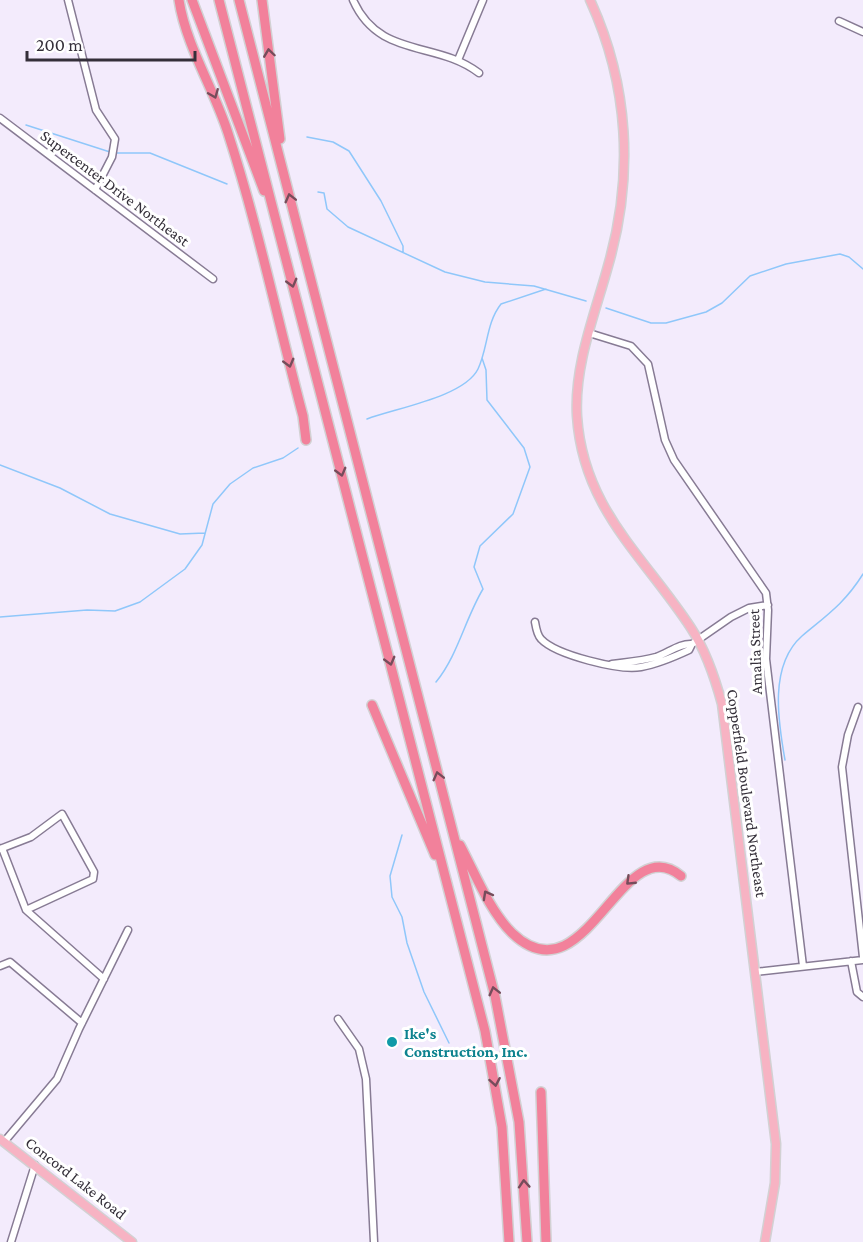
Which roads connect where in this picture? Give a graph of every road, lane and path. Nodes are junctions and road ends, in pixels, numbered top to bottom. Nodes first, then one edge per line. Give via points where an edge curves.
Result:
1 (68, 0) edge
2 (179, 0) edge
3 (192, 0) edge
4 (219, 0) edge
5 (238, 0) edge
6 (262, 0) edge
7 (353, 0) edge
8 (483, 0) edge
9 (590, 0) edge
10 (838, 21) dead end
11 (863, 32) edge
12 (458, 60) junction
13 (479, 73) dead end
14 (0, 118) edge
15 (284, 174) junction
16 (95, 190) junction
17 (277, 227) junction
18 (213, 279) dead end
19 (589, 333) junction
20 (306, 440) dead end
21 (768, 605) junction
22 (535, 622) dead end
23 (695, 643) junction
24 (372, 705) dead end
25 (858, 707) dead end
26 (453, 833) junction
27 (1, 849) edge
28 (681, 876) dead end
29 (447, 882) junction
30 (26, 910) junction
31 (128, 930) dead end
32 (863, 958) edge
33 (851, 961) junction
34 (0, 966) edge
35 (803, 966) junction
36 (755, 972) junction
37 (104, 979) junction
38 (863, 997) edge
39 (338, 1019) dead end
40 (82, 1023) junction
41 (541, 1092) dead end
42 (2, 1140) edge
43 (35, 1164) junction
44 (11, 1242) edge
45 (132, 1242) edge
46 (374, 1242) edge
47 (509, 1242) edge
48 (526, 1242) edge
49 (546, 1242) edge
50 (765, 1242) edge

1 - 16 street via 96,110 113,133 115,145
2 -> 20 highway via 236,159
3 - 17 highway
4 - 17 highway
5 - 15 highway
15 -> 6 highway
7 - 12 street via 364,21 383,37
8 - 12 street
9 - 19 main road, Copperfield Boulevard Northeast via 613,62 626,154 616,237
10 - 11 street
12 - 13 street
14 - 16 street, Supercenter Drive Northeast
26 -> 15 highway
16 - 18 street, Supercenter Drive Northeast
17 -> 29 highway
19 - 21 street, Amalia Street via 631,346 648,364 665,440 754,573
19 - 23 main road, Copperfield Boulevard Northeast via 577,394 586,471 613,524
21 - 23 street via 730,617
21 - 35 street, Amalia Street via 766,659
22 - 23 street via 538,637 551,648 608,664 639,668 689,650
23 - 36 main road, Copperfield Boulevard Northeast via 709,664 722,704
24 - 29 highway
25 - 32 street via 842,768
28 -> 26 highway via 664,867 642,870 577,938 556,947 536,946 518,938 504,923
48 -> 26 highway via 522,1159 510,1065
27 - 30 street
27 - 30 street via 31,837 62,814 94,872 93,879
29 -> 47 highway via 498,1099
30 - 37 street
31 - 37 street
32 - 33 street
33 - 35 street
33 - 38 street via 856,992
34 - 40 street via 10,963
35 - 36 street
36 - 50 main road, Copperfield Boulevard Northeast via 776,1144 775,1183
37 - 40 street
39 - 46 street via 359,1049 366,1079
40 - 42 street via 57,1079
41 - 49 highway
42 - 43 main road, Concord Lake Road
43 - 44 street
43 - 45 main road, Concord Lake Road

